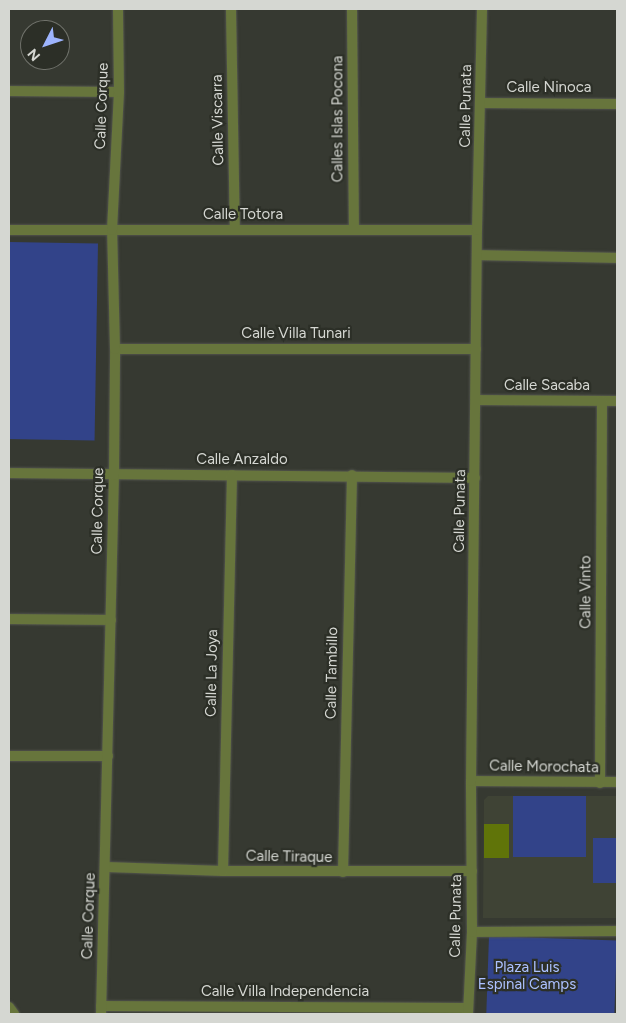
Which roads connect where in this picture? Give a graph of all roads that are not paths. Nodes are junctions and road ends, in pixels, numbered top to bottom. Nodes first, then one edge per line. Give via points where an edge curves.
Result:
1 (118, 9) edge
2 (231, 9) edge
3 (352, 9) edge
4 (482, 9) edge
5 (9, 91) edge
6 (119, 92) junction
7 (481, 103) junction
8 (617, 104) edge
9 (9, 230) edge
10 (112, 230) junction
11 (235, 230) junction
12 (354, 230) junction
13 (477, 230) junction
14 (478, 255) junction
15 (617, 258) edge
16 (116, 349) junction
17 (476, 349) junction
18 (476, 400) junction
19 (602, 401) junction
20 (617, 401) edge
21 (9, 473) edge
22 (232, 475) junction
23 (352, 475) junction
24 (114, 476) junction
25 (475, 478) junction
26 (9, 619) edge
27 (111, 620) junction
28 (9, 756) edge
29 (108, 756) junction
30 (471, 781) junction
31 (617, 782) edge
32 (600, 783) junction
33 (106, 867) junction
34 (223, 871) junction
35 (472, 871) junction
36 (343, 872) junction
37 (617, 931) edge
38 (472, 932) junction
39 (9, 1007) edge
40 (101, 1010) edge
41 (468, 1011) edge
42 (14, 1014) edge

1 - 6 street, Calle Corque
2 - 11 street, Calle Viscarra
3 - 12 street, Calles Islas Pocona
4 - 7 street, Calle Punata
5 - 6 street
6 - 10 street, Calle Corque
7 - 8 street, Calle Ninoca
7 - 13 street, Calle Punata
9 - 10 street, Calle Totora
10 - 11 street, Calle Totora
10 - 16 street, Calle Corque
11 - 12 street, Calle Totora
12 - 13 street, Calle Totora
13 - 14 street, Calle Punata
14 - 15 street
14 - 17 street, Calle Punata
16 - 17 street, Calle Villa Tunari
16 - 24 street, Calle Corque
17 - 18 street, Calle Punata
18 - 19 street, Calle Sacaba
18 - 25 street, Calle Punata
19 - 20 street, Calle Sacaba
19 - 32 street, Calle Vinto
21 - 24 street, Calle Anzaldo
22 - 23 street, Calle Anzaldo
22 - 24 street, Calle Anzaldo
22 - 34 street, Calle La Joya
23 - 25 street, Calle Anzaldo
23 - 36 street, Calle Tambillo
24 - 27 street, Calle Corque
25 - 30 street, Calle Punata
26 - 27 street
27 - 29 street, Calle Corque
28 - 29 street
29 - 33 street, Calle Corque
30 - 32 street, Calle Morochata
30 - 35 street, Calle Punata
31 - 32 street, Calle Morochata
33 - 34 street, Calle Tiraque
33 - 40 street, Calle Corque
34 - 36 street, Calle Tiraque
35 - 36 street, Calle Tiraque
35 - 38 street, Calle Punata
37 - 38 street
38 - 41 street, Calle Punata
39 - 42 street
40 - 41 street, Calle Villa Independencia

